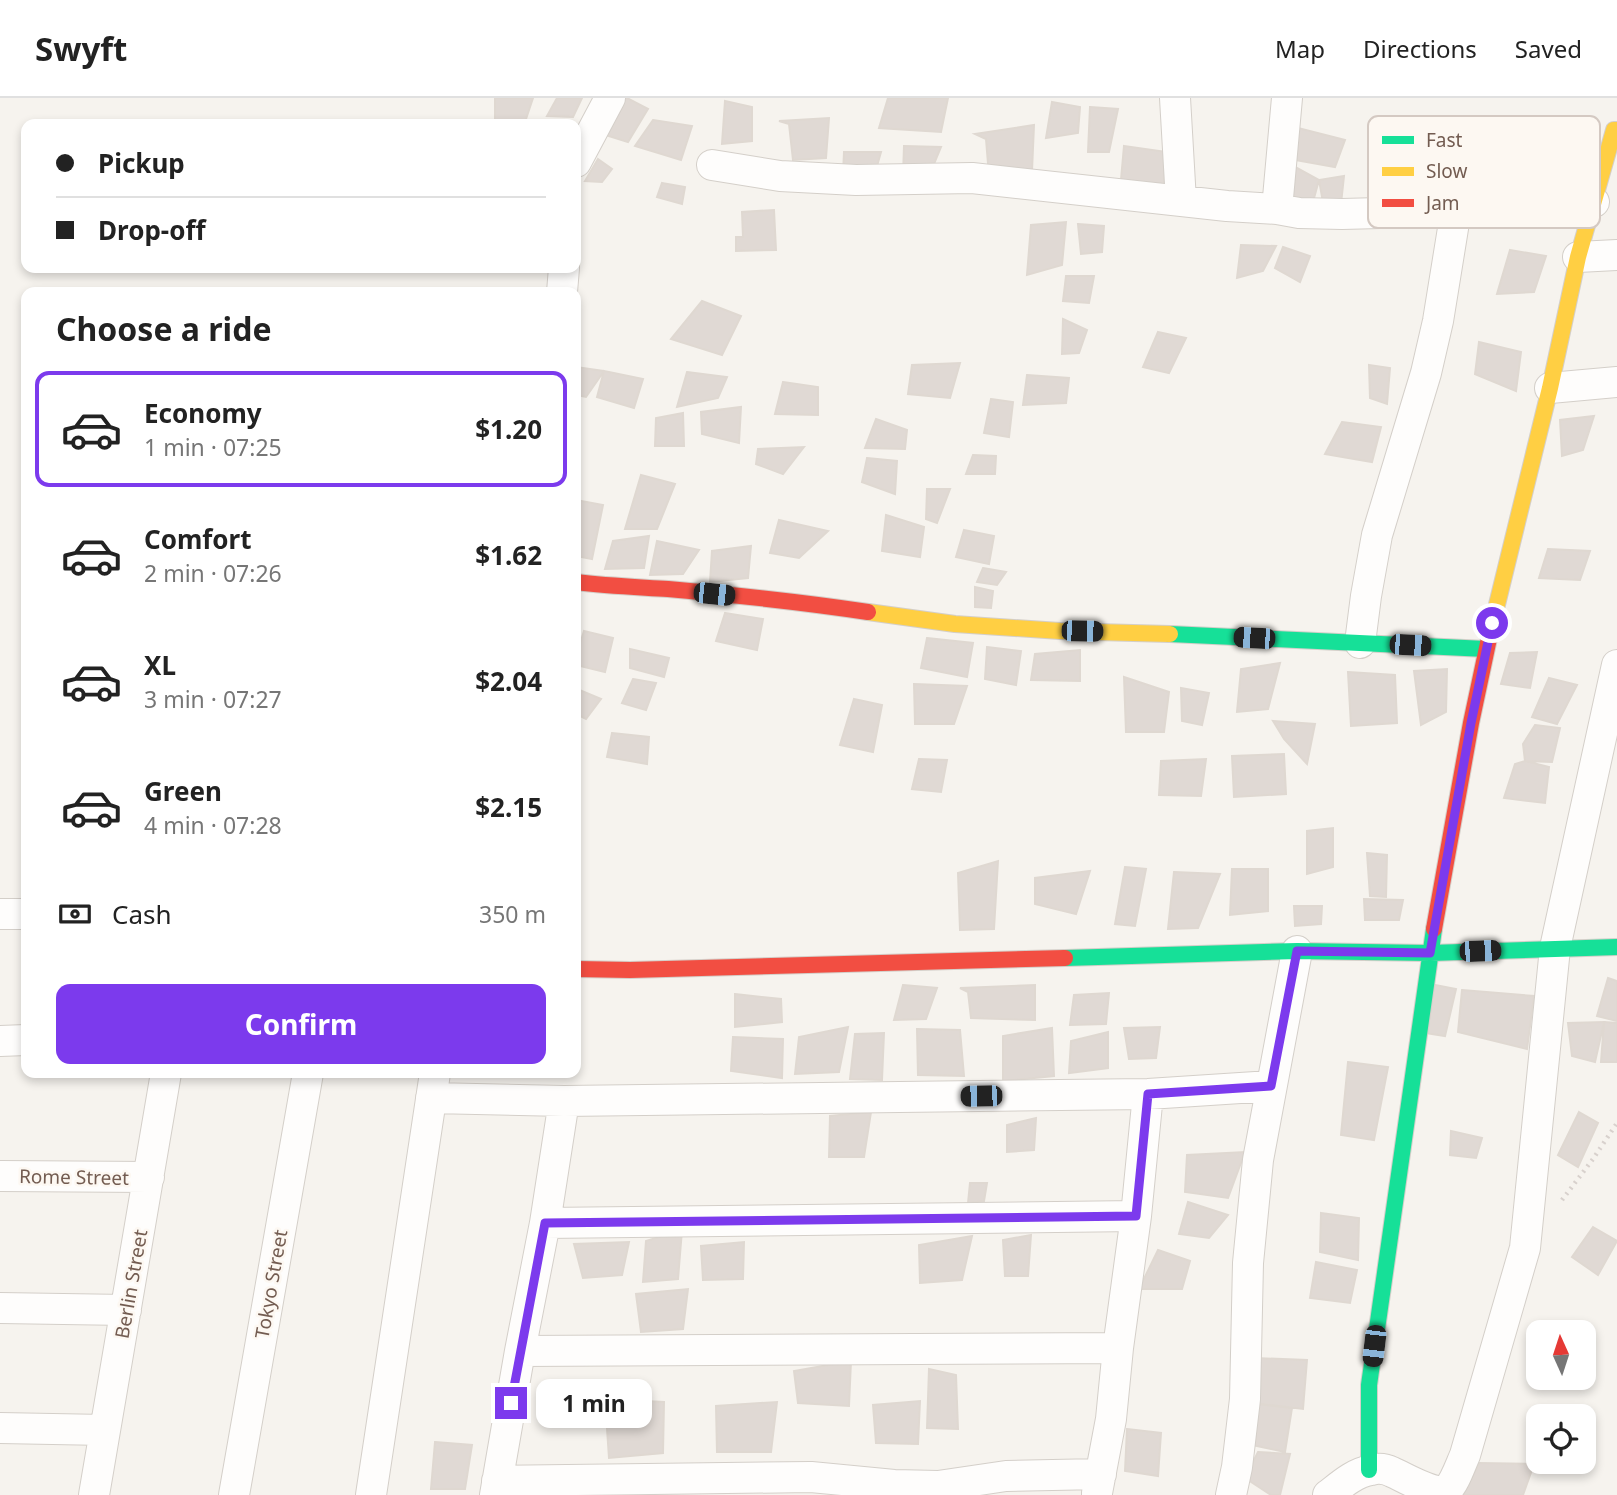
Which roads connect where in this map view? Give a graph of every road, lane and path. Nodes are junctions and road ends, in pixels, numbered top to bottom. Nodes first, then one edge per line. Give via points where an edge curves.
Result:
1 (610, 98) edge
2 (1175, 98) edge
3 (1287, 98) edge
4 (1617, 130) edge
5 (581, 153) edge
6 (712, 165) dead end
7 (1600, 180) edge
8 (1181, 201) junction
9 (1278, 209) junction
10 (1368, 213) edge
11 (1453, 228) edge
12 (1586, 228) edge
13 (1617, 255) edge
14 (1578, 257) junction
15 (1617, 382) edge
16 (1550, 388) junction
17 (581, 583) edge
18 (1360, 643) junction
19 (1486, 649) junction
20 (1617, 665) edge
21 (0, 914) edge
22 (21, 914) edge
23 (1617, 947) edge
24 (1556, 948) junction
25 (1297, 951) junction
26 (1430, 953) junction
27 (581, 969) edge
28 (0, 1041) edge
29 (21, 1041) edge
30 (165, 1078) edge
31 (307, 1078) edge
32 (433, 1085) edge
33 (1271, 1086) junction
34 (1148, 1094) junction
35 (564, 1101) junction
36 (1617, 1123) edge
37 (0, 1176) edge
38 (149, 1177) junction
39 (1555, 1209) dead end
40 (1136, 1216) junction
41 (545, 1223) junction
42 (0, 1308) edge
43 (127, 1310) junction
44 (1118, 1348) junction
45 (520, 1351) junction
46 (0, 1428) edge
47 (105, 1430) junction
48 (1369, 1470) junction
49 (1099, 1485) edge
50 (496, 1488) edge
51 (94, 1495) edge
52 (234, 1495) edge
53 (371, 1495) edge
54 (1231, 1495) edge
55 (1328, 1495) edge

1 - 5 street
2 - 8 street
3 - 9 street
4 - 7 street
6 - 8 street via 780,176 856,180 972,178
8 - 9 street
9 - 10 street
11 - 18 street via 1426,373 1377,535
12 - 14 street
13 - 14 street
14 - 16 street
15 - 16 street
16 - 19 street
17 - 18 street via 813,604 955,624
18 - 19 street
19 - 26 street
20 - 24 street
21 - 22 street
23 - 24 street
24 - 26 street
24 - 48 street via 1525,1248 1465,1455 1441,1494 1427,1492 1393,1472
25 - 26 street
25 - 27 street
25 - 33 street
26 - 48 street via 1369,1385
28 - 29 street
30 - 38 street, Berlin Street
31 - 52 street, Tokyo Street
32 - 35 street
32 - 53 street
33 - 34 street
33 - 54 street via 1252,1219 1245,1399
34 - 35 street
34 - 40 street
35 - 41 street
36 - 39 path
37 - 38 street, Rome Street
38 - 43 street, Berlin Street
40 - 41 street
40 - 44 street
41 - 45 street
42 - 43 street
43 - 47 street, Berlin Street
44 - 45 street
44 - 49 street
45 - 50 street
46 - 47 street
47 - 51 street, Berlin Street
48 - 55 street
49 - 50 street via 1006,1476 938,1486 894,1485 811,1476

